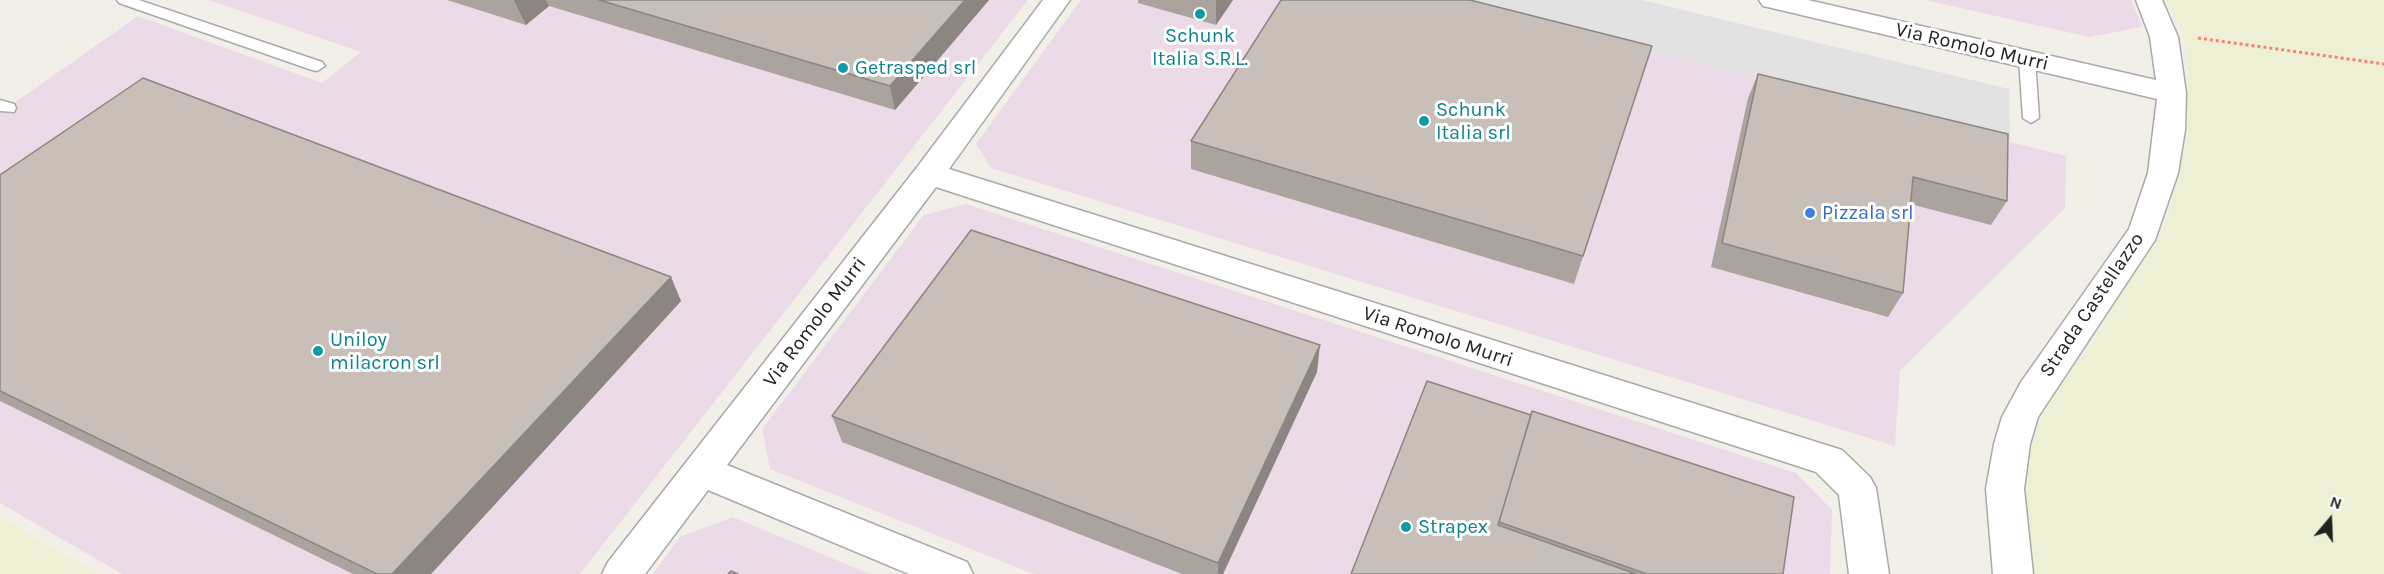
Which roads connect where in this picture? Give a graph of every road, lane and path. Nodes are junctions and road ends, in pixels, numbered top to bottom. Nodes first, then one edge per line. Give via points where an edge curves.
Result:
1 (124, 0) edge
2 (1057, 0) edge
3 (1772, 0) edge
4 (2150, 0) edge
5 (2164, 37) junction
6 (2027, 59) junction
7 (2384, 64) edge
8 (317, 66) dead end
9 (2172, 93) junction
10 (2031, 118) dead end
11 (929, 174) junction
12 (701, 471) junction
13 (622, 574) edge
14 (953, 574) edge
15 (1869, 574) edge
16 (2013, 574) edge

1 - 8 lane
2 - 11 street, Via Romolo Murri
3 - 6 street, Via Romolo Murri
4 - 5 street, Strada Castellazzo
5 - 7 path
5 - 9 street, Strada Castellazzo
6 - 9 street, Via Romolo Murri
6 - 10 lane
9 - 16 street, Strada Castellazzo via 2163,173 2144,232 2033,392 2020,417 2005,489
11 - 12 street, Via Romolo Murri
11 - 15 street, Via Romolo Murri via 1829,461 1857,488
12 - 13 street, Via Romolo Murri
12 - 14 street

